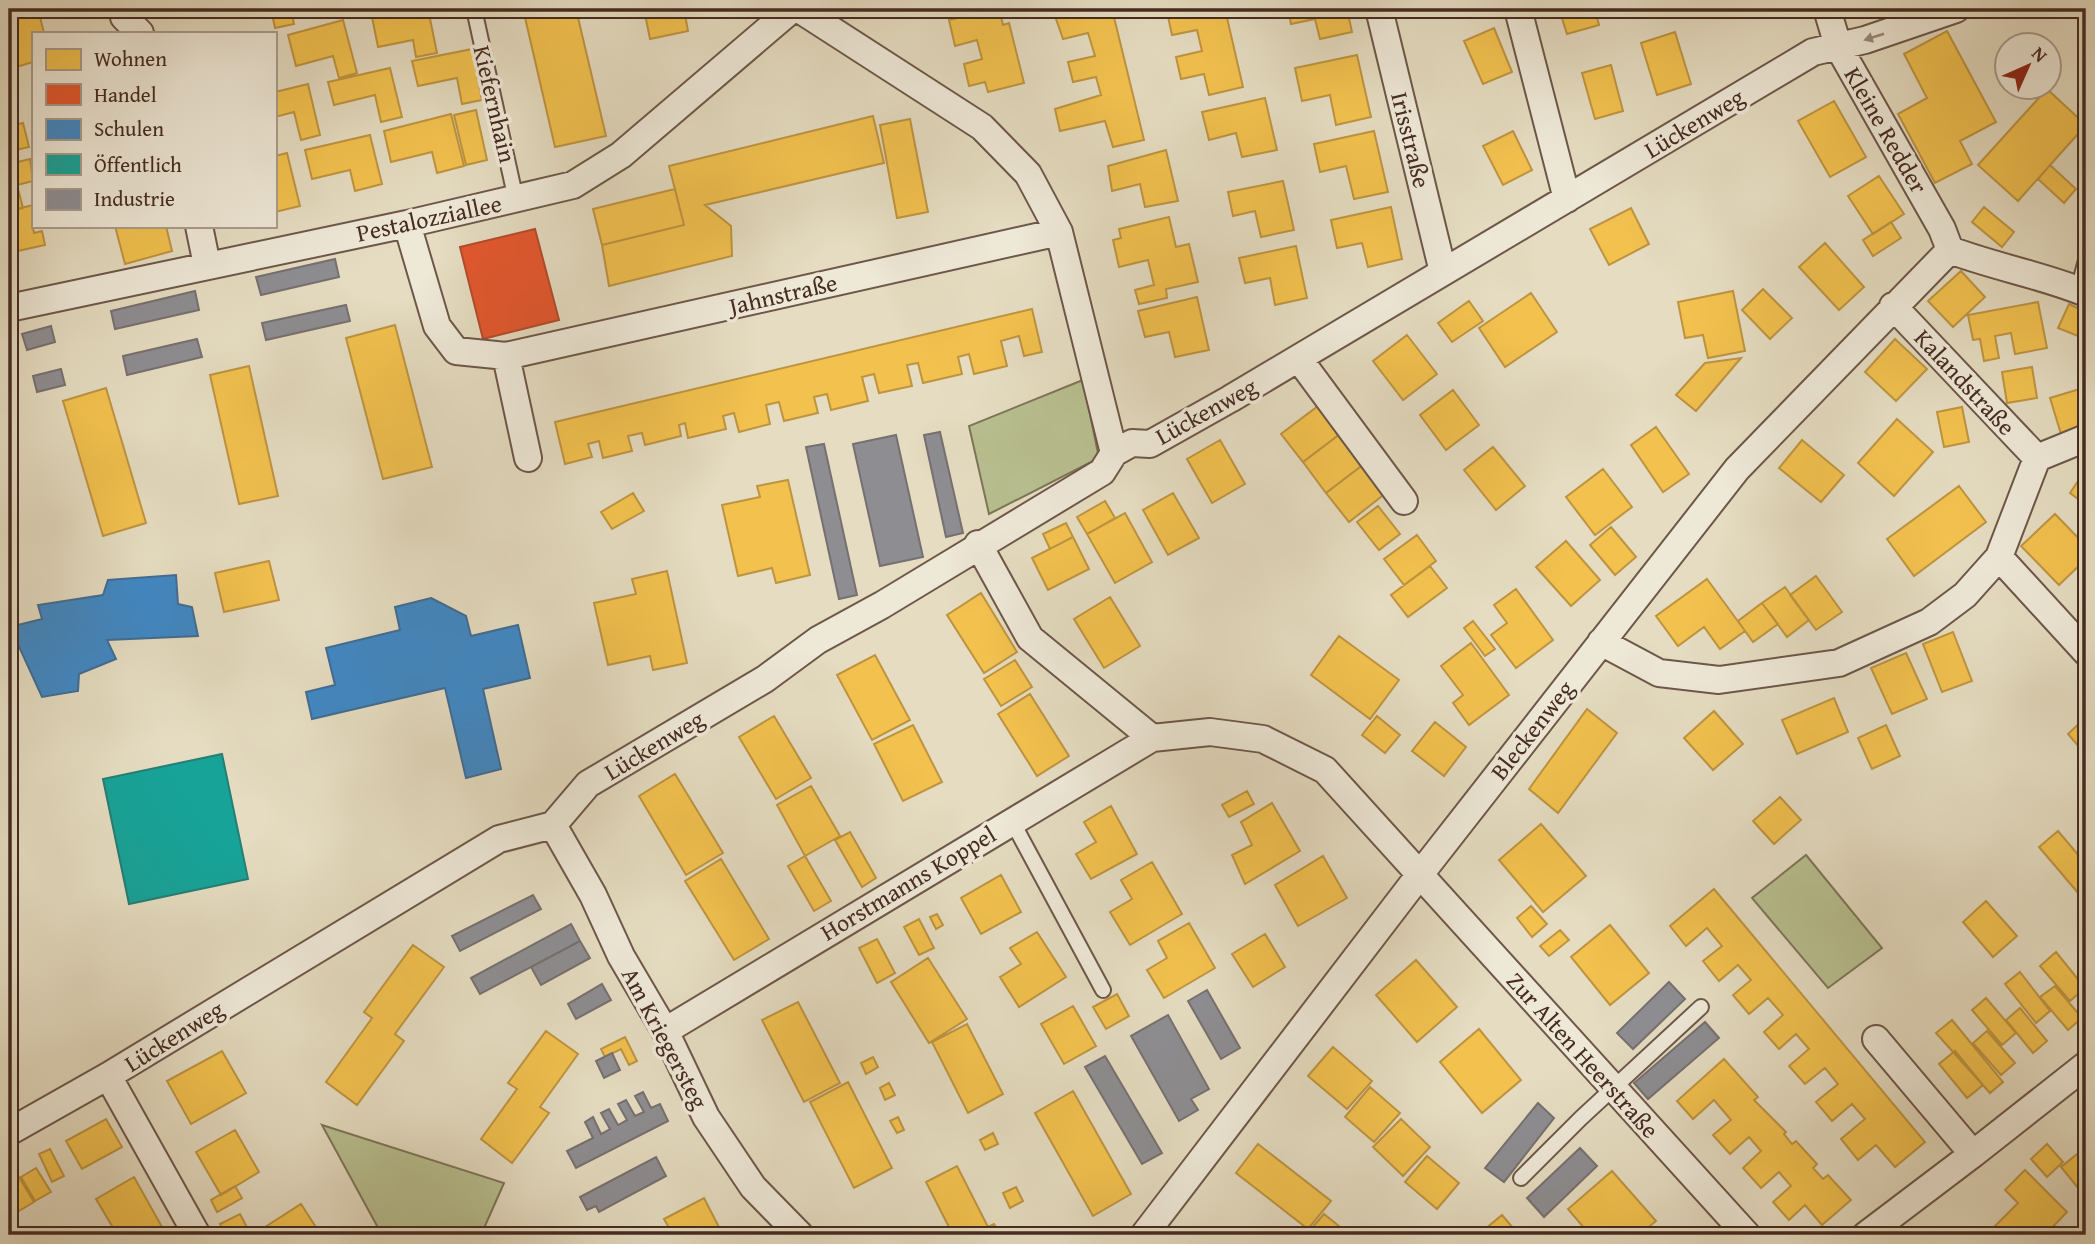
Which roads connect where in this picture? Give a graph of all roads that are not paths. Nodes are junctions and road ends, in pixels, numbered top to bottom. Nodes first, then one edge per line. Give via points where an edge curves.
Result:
1 (474, 9) edge
2 (792, 9) edge
3 (799, 9) edge
4 (1379, 9) edge
5 (1518, 9) edge
6 (1827, 9) edge
7 (1955, 9) edge
8 (1838, 46) junction
9 (1567, 199) junction
10 (516, 200) junction
11 (408, 224) junction
12 (199, 228) edge
13 (1059, 232) junction
14 (1950, 250) junction
15 (2086, 260) edge
16 (207, 265) junction
17 (1443, 272) junction
18 (2082, 292) edge
19 (1893, 306) junction
20 (9, 308) edge
21 (506, 356) junction
22 (1299, 359) junction
23 (2086, 438) edge
24 (1114, 453) junction
25 (528, 458) dead end
26 (2037, 458) junction
27 (1404, 500) dead end
28 (978, 544) junction
29 (1998, 557) junction
30 (1601, 642) junction
31 (2086, 652) edge
32 (1152, 738) junction
33 (1012, 821) junction
34 (553, 825) junction
35 (1421, 873) junction
36 (1103, 990) dead end
37 (1702, 1007) dead end
38 (665, 1031) junction
39 (1876, 1039) dead end
40 (2086, 1065) edge
41 (108, 1076) junction
42 (1613, 1088) junction
43 (9, 1132) edge
44 (1973, 1154) junction
45 (1521, 1178) dead end
46 (197, 1235) edge
47 (800, 1235) edge
48 (1144, 1235) edge
49 (1747, 1235) edge
50 (1866, 1235) edge

1 - 10 lane, Kiefernhain
2 - 10 street, Pestalozziallee via 621,155 573,185
3 - 13 street via 982,127 1028,174
4 - 17 street, Irisstraße
5 - 9 street
6 - 8 street, Kleine Redder
7 -> 8 street, Lückenweg
8 - 9 street, Lückenweg via 1813,52
8 - 14 street, Kleine Redder
9 - 17 street, Lückenweg
10 - 11 street, Pestalozziallee
11 - 16 street, Pestalozziallee
11 - 21 street, Jahnstraße via 437,326 456,351
12 - 16 street
13 - 21 street, Jahnstraße
13 - 24 street
14 - 18 street
14 - 19 street, Bleckenweg
15 - 18 lane
16 - 20 street, Pestalozziallee
17 - 22 street, Lückenweg
19 - 26 street, Kalandstraße
19 - 30 street, Bleckenweg via 1737,469
21 - 25 street
22 - 24 street, Lückenweg via 1150,444 1132,443
22 - 27 street
23 - 26 street
24 - 28 street, Lückenweg via 1102,472
26 - 29 street
28 - 32 street via 1030,638
28 - 34 street, Lückenweg via 588,784
29 - 30 street via 1965,595 1929,622 1839,663 1719,680 1659,673
29 - 31 street
30 - 35 street, Bleckenweg
32 - 33 street, Horstmanns Koppel
32 - 35 street, Horstmanns Koppel via 1210,732 1262,739 1325,770
33 - 36 lane
33 - 38 street, Horstmanns Koppel
34 - 38 street, Am Kriegersteg
34 - 41 street, Lückenweg via 499,839
35 - 42 street, Zur Alten Heerstraße
35 - 48 street, Bleckenweg
37 - 42 lane
38 - 47 street, Am Kriegersteg via 706,1117 753,1187
39 - 44 street
40 - 44 street
41 - 43 street, Lückenweg
41 - 46 street
42 - 45 lane
42 - 49 street, Zur Alten Heerstraße
44 - 50 street

